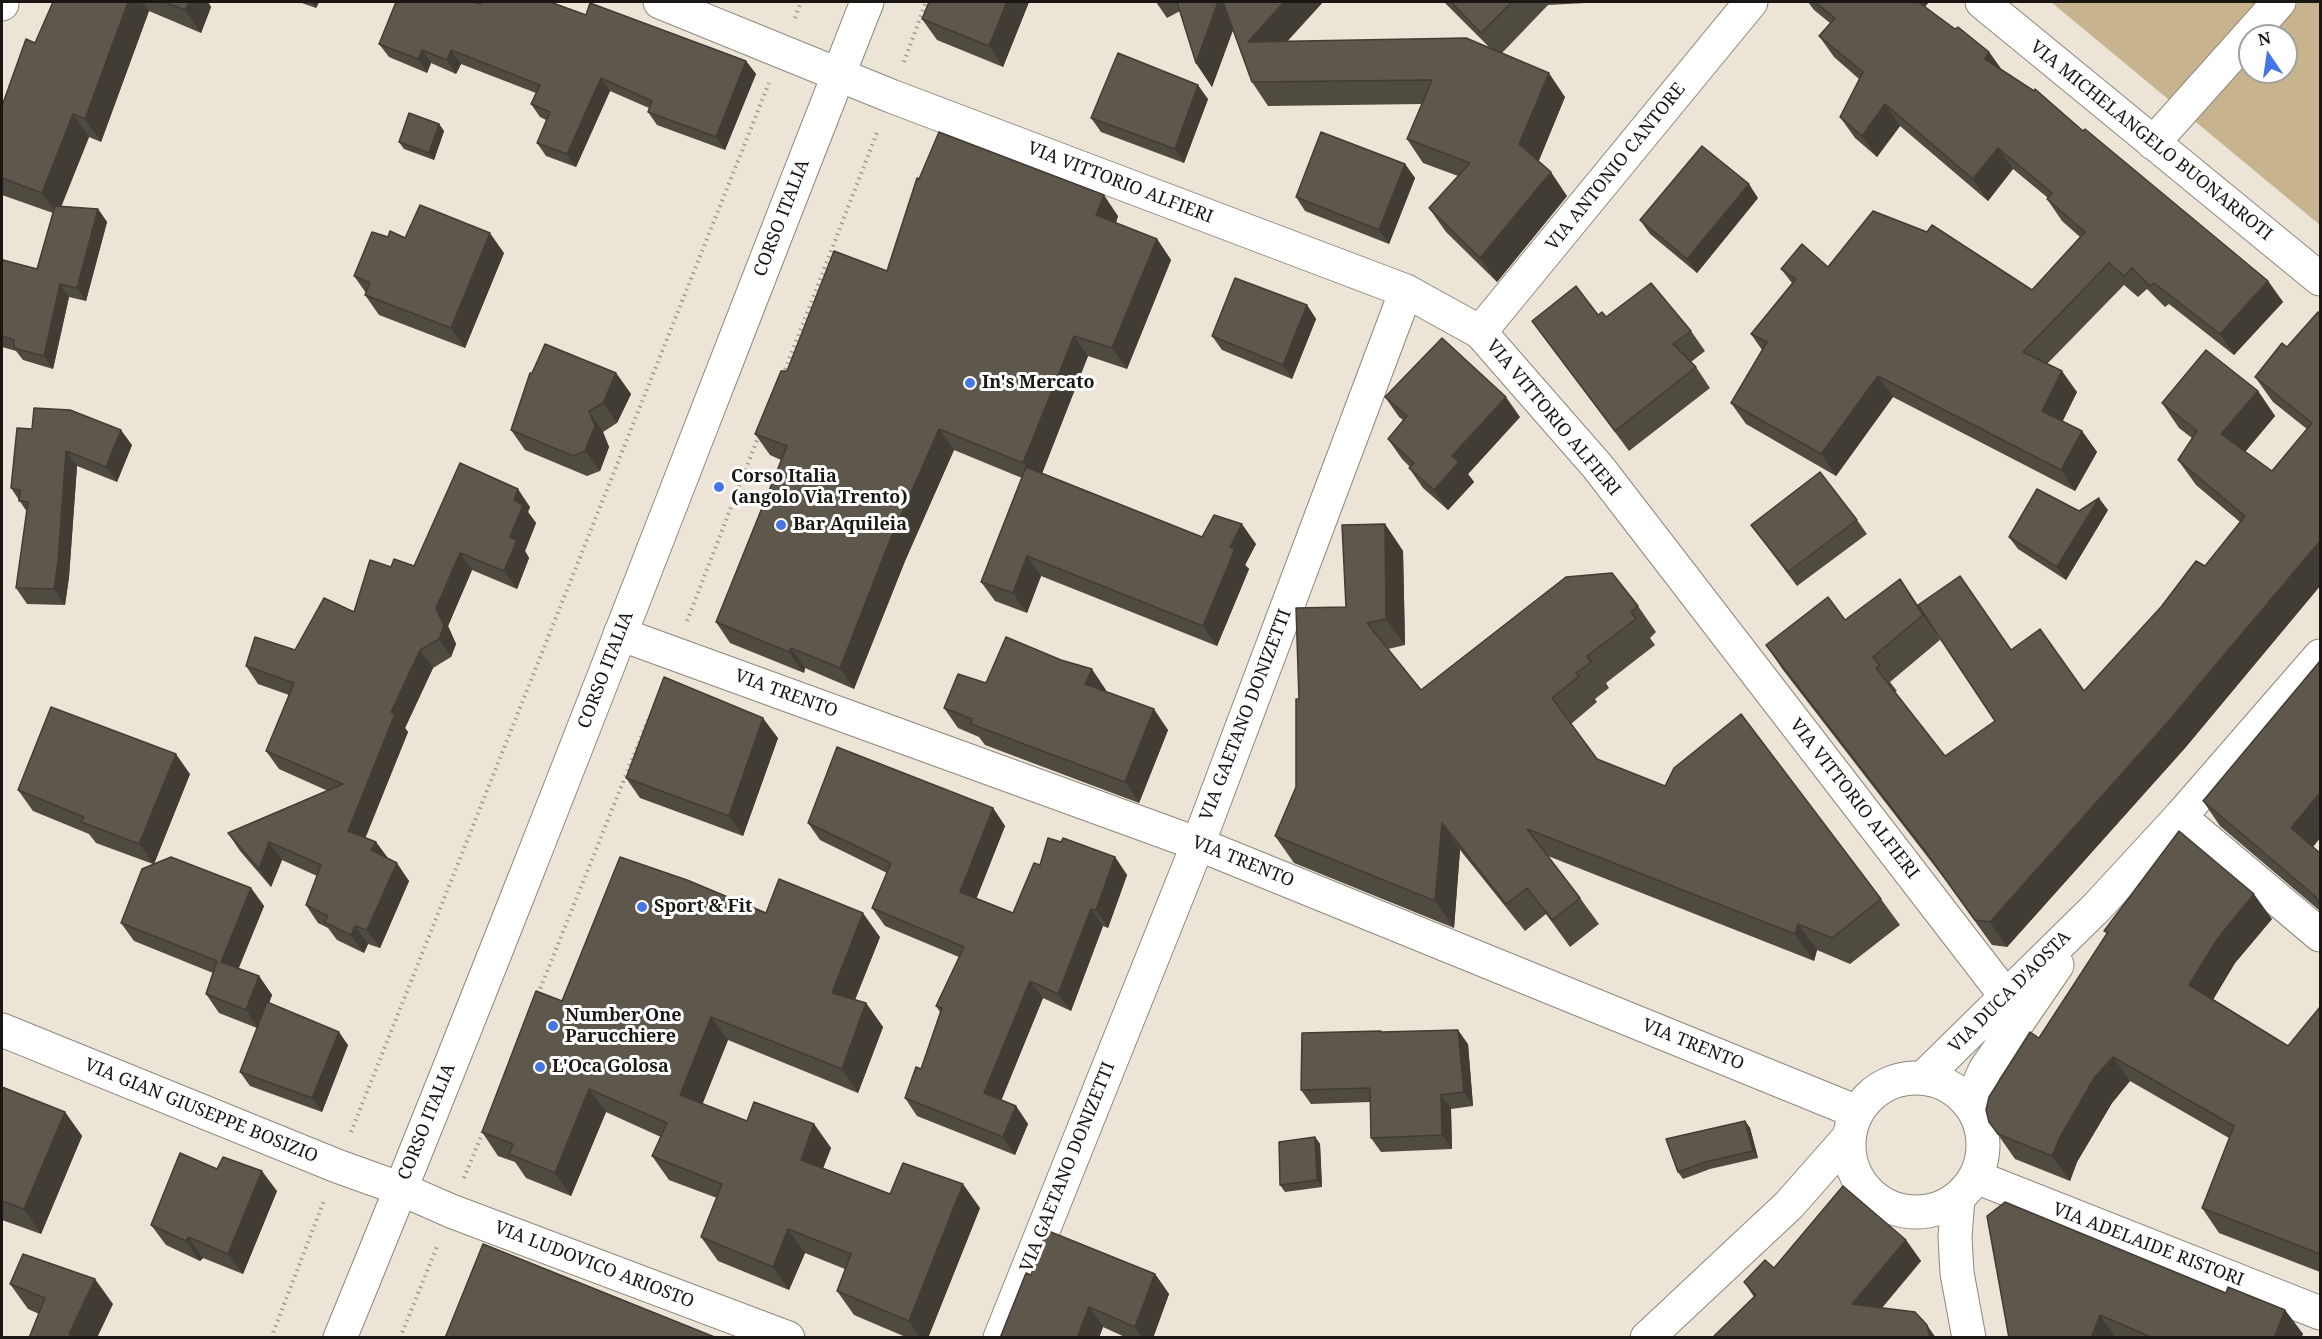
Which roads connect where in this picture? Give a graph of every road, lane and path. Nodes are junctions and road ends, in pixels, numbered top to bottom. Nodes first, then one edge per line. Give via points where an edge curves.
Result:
1 (660, 2) edge
2 (801, 2) edge
3 (867, 2) edge
4 (926, 2) edge
5 (1751, 2) edge
6 (1982, 2) edge
7 (2279, 2) edge
8 (794, 20) dead end
9 (900, 72) dead end
10 (839, 73) junction
11 (768, 85) dead end
12 (877, 131) dead end
13 (2153, 143) junction
14 (2320, 279) edge
15 (1406, 291) junction
16 (1480, 332) junction
17 (779, 386) edge
18 (762, 430) edge
19 (687, 622) dead end
20 (620, 634) junction
21 (2320, 656) edge
22 (649, 718) edge
23 (2180, 817) junction
24 (1198, 844) junction
25 (2097, 907) junction
26 (2320, 934) edge
27 (2005, 995) junction
28 (535, 1002) edge
29 (2, 1030) edge
30 (1924, 1077) junction
31 (1970, 1104) junction
32 (487, 1122) edge
33 (1853, 1124) junction
34 (349, 1136) dead end
35 (1857, 1179) junction
36 (460, 1187) dead end
37 (1967, 1188) junction
38 (401, 1189) junction
39 (1789, 1205) junction
40 (320, 1210) dead end
41 (1920, 1213) junction
42 (434, 1252) dead end
43 (1957, 1273) junction
44 (2320, 1312) edge
45 (272, 1338) edge
46 (340, 1338) edge
47 (400, 1338) edge
48 (788, 1338) edge
49 (1000, 1338) edge
50 (1647, 1338) edge
51 (1969, 1338) edge

1 - 10 street, VIA VITTORIO ALFIERI
2 - 8 path
3 - 10 street, CORSO ITALIA
4 - 9 path
5 - 16 street, VIA ANTONIO CANTORE
6 - 13 street, VIA MICHELANGELO BUONARROTI
7 - 13 street
10 - 15 street, VIA VITTORIO ALFIERI
10 - 20 street, CORSO ITALIA
11 - 34 path
12 - 17 path
13 - 14 street, VIA MICHELANGELO BUONARROTI
15 - 16 street, VIA VITTORIO ALFIERI
15 - 24 street, VIA GAETANO DONIZETTI
16 - 27 street, VIA VITTORIO ALFIERI via 1598,467
18 - 19 path
20 - 24 street, VIA TRENTO
20 - 38 street, CORSO ITALIA
21 - 23 street, VIA DUCA D'AOSTA
22 - 28 path
23 - 25 street, VIA DUCA D'AOSTA
23 - 26 street
24 - 33 street, VIA TRENTO
24 - 49 street, VIA GAETANO DONIZETTI
25 - 27 street, VIA DUCA D'AOSTA
25 - 31 street, VIA DUCA D'AOSTA via 1985,1070
27 - 30 street, VIA DUCA D'AOSTA
29 - 38 street, VIA GIAN GIUSEPPE BOSIZIO via 337,1167
30 - 31 street via 1950,1086
30 - 33 street via 1898,1080 1874,1091
31 - 37 street via 1981,1127 1984,1153
32 - 36 path
33 - 35 street via 1850,1159
33 - 39 street
35 - 39 street via 1834,1184
35 - 41 street via 1873,1198 1895,1209
37 - 41 street via 1940,1208
37 - 43 street via 1954,1237
37 - 44 street, VIA ADELAIDE RISTORI
38 - 46 street, CORSO ITALIA
38 - 48 street, VIA LUDOVICO ARIOSTO
39 - 50 street
40 - 45 path
41 - 43 street via 1940,1239
42 - 47 path
43 - 51 street

